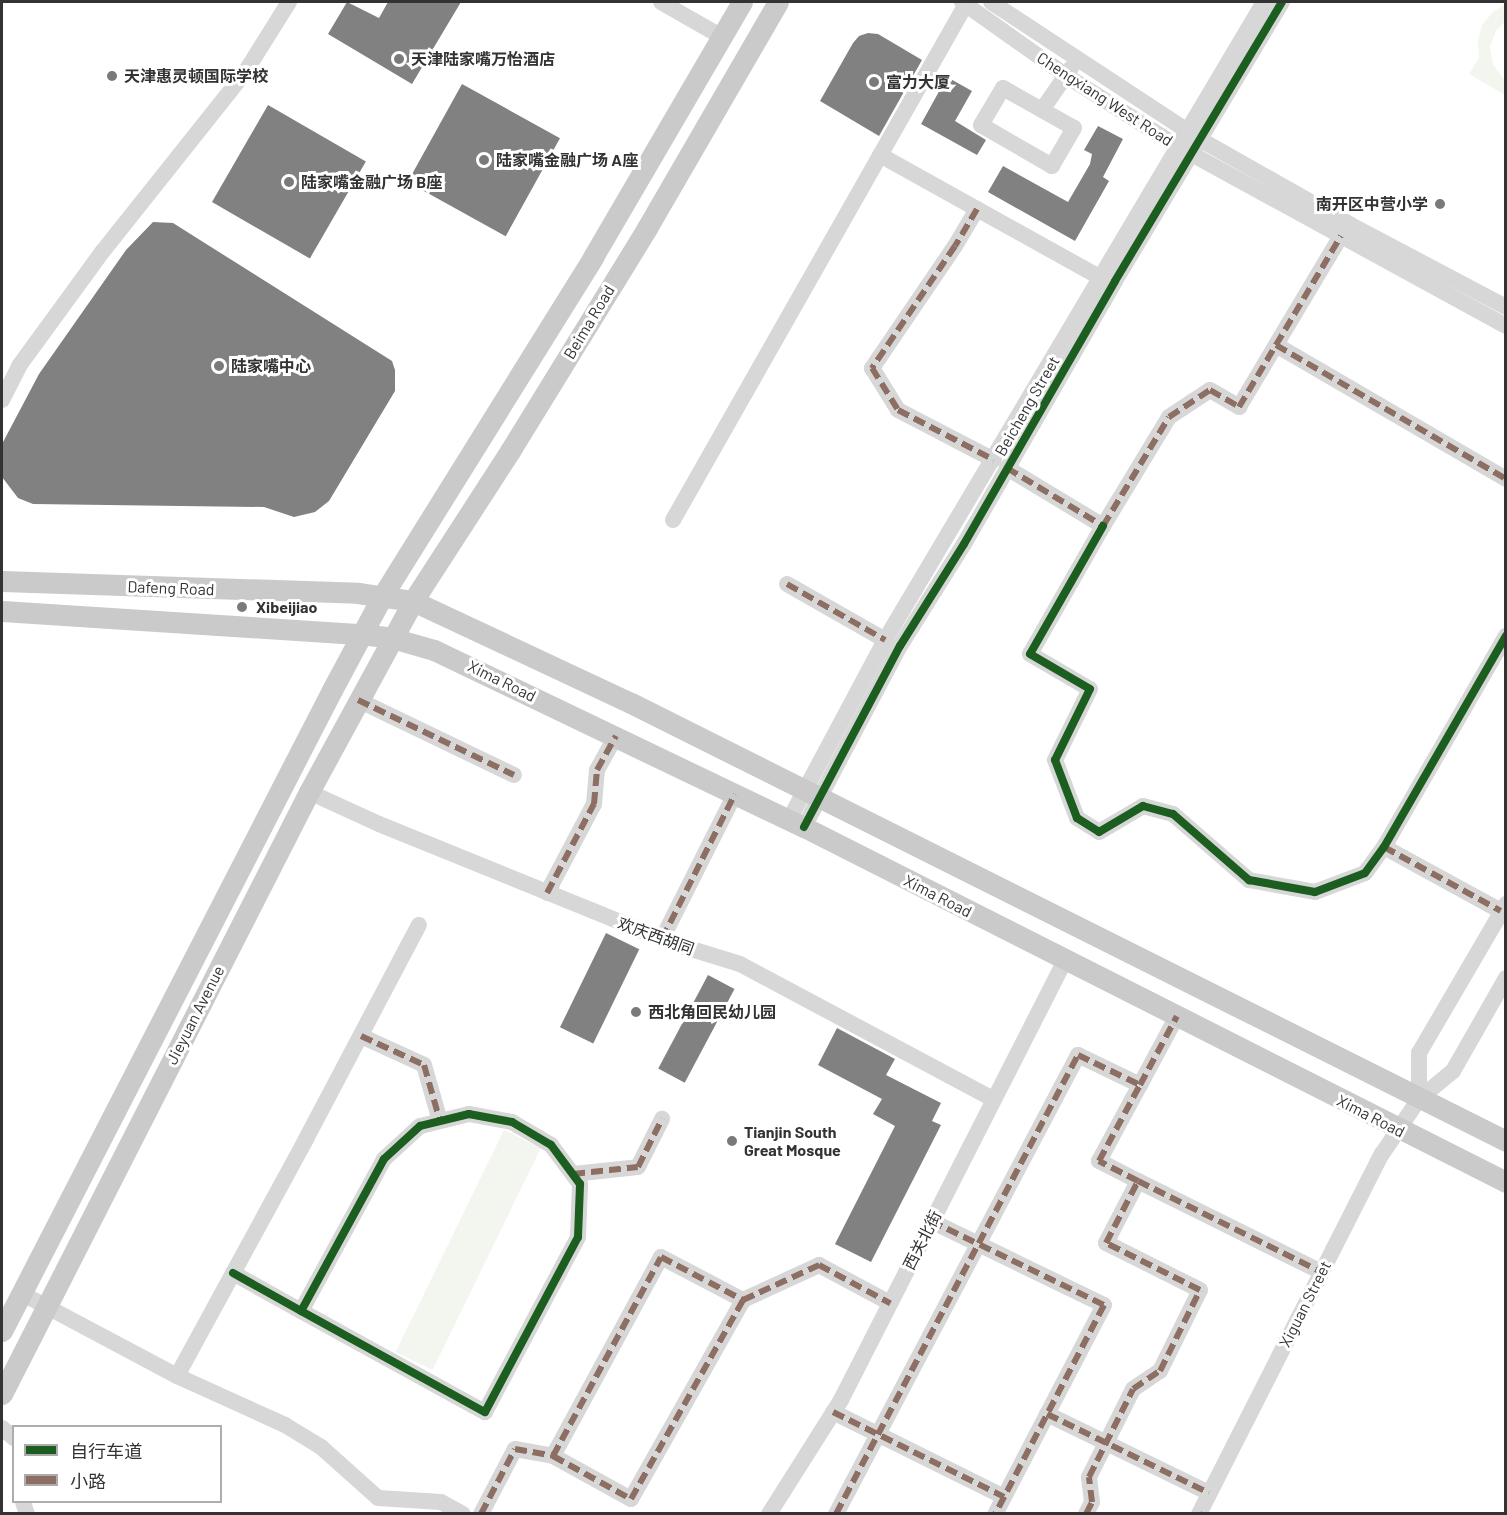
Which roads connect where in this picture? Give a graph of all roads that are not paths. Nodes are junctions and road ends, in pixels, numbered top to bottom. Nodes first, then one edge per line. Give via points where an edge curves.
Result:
1 (289, 2) edge
2 (661, 2) edge
3 (742, 2) edge
4 (778, 2) edge
5 (992, 2) edge
6 (1264, 2) edge
7 (1282, 2) edge
8 (964, 3) edge
9 (722, 37) junction
10 (1076, 60) junction
11 (1065, 75) junction
12 (1042, 110) junction
13 (1186, 131) junction
14 (1177, 146) junction
15 (1196, 147) junction
16 (880, 155) junction
17 (976, 208) junction
18 (1341, 236) junction
19 (1099, 277) junction
20 (1506, 308) edge
21 (1506, 326) edge
22 (1276, 345) junction
23 (2, 400) edge
24 (1001, 464) junction
25 (1506, 478) edge
26 (674, 520) dead end
27 (1102, 526) junction
28 (2, 581) edge
29 (787, 584) dead end
30 (383, 596) junction
31 (413, 601) junction
32 (2, 611) edge
33 (361, 634) junction
34 (1506, 636) edge
35 (392, 638) junction
36 (885, 640) junction
37 (358, 700) junction
38 (616, 736) junction
39 (514, 775) dead end
40 (309, 792) junction
41 (735, 794) junction
42 (811, 795) junction
43 (797, 824) junction
44 (1384, 848) junction
45 (547, 893) junction
46 (1503, 908) edge
47 (419, 924) dead end
48 (662, 939) junction
49 (1065, 961) junction
50 (1506, 978) edge
51 (1177, 1016) junction
52 (361, 1036) junction
53 (1140, 1085) junction
54 (993, 1099) junction
55 (1419, 1099) junction
56 (662, 1119) dead end
57 (440, 1121) junction
58 (1398, 1130) junction
59 (1506, 1141) edge
60 (573, 1174) junction
61 (1138, 1181) junction
62 (1506, 1182) edge
63 (932, 1221) junction
64 (980, 1245) junction
65 (1321, 1272) junction
66 (233, 1273) junction
67 (21, 1293) junction
68 (743, 1300) junction
69 (890, 1303) junction
70 (46, 1306) junction
71 (301, 1311) junction
72 (2, 1331) edge
73 (177, 1376) junction
74 (2, 1394) edge
75 (833, 1412) junction
76 (1047, 1414) junction
77 (879, 1435) junction
78 (1106, 1444) junction
79 (553, 1456) junction
80 (1209, 1493) junction
81 (1004, 1497) junction
82 (1199, 1513) edge
83 (463, 1514) edge
84 (481, 1514) edge
85 (769, 1514) edge
86 (836, 1514) edge
87 (995, 1514) edge
88 (1086, 1514) edge

1 - 23 street via 244,74 103,251 19,366
2 - 9 street
3 - 9 main road, Beima Road
4 - 31 main road, Beima Road via 510,452
5 - 10 street, Chengxiang West Road
6 - 13 street, Beicheng Street
7 - 15 street, Beicheng Street
8 - 11 street, Chengxiang West Road
8 - 16 street
9 - 30 main road, Beima Road via 593,257
10 - 11 street
10 - 13 street, Chengxiang West Road
11 - 12 street
11 - 14 street, Chengxiang West Road
12 - 12 street via 1003,87 981,125 1052,166 1074,128
13 - 14 street, Beicheng Street
13 - 15 street, Chengxiang West Road
14 - 15 street, Chengxiang West Road
14 - 19 street, Beicheng Street
15 - 18 street, Chengxiang West Road
15 - 20 street, Chengxiang West Road
15 - 24 street, Beicheng Street
16 - 17 street
16 - 26 street
17 - 19 street
17 - 24 street via 872,369 898,410
18 - 21 street, Chengxiang West Road
18 - 22 street
19 - 24 street, Beicheng Street
22 - 25 street
22 - 27 street via 1239,406 1210,390 1169,417
24 - 27 street
24 - 36 street, Beicheng Street
24 - 42 street, Beicheng Street via 964,544
27 - 44 street via 1030,654 1090,689 1055,760 1077,818 1099,832 1143,806 1173,814 1249,880 1315,892 1365,873
28 - 30 main road, Dafeng Road
29 - 36 street
30 - 31 main road, Dafeng Road
30 - 33 main road, Beima Road
31 - 35 main road, Beima Road
31 - 42 main road, Xima Road via 551,664
32 - 33 main road, Dafeng Road
33 - 35 main road, Xima Road
33 - 67 main road, Jieyuan Avenue
34 - 44 street
35 - 37 main road, Jieyuan Avenue
35 - 38 main road, Xima Road via 451,656
36 - 42 street, Beicheng Street
37 - 39 street
37 - 40 main road, Jieyuan Avenue
38 - 41 main road, Xima Road
38 - 45 street via 597,770 594,804
40 - 45 street, 欢庆西胡同
40 - 70 main road, Jieyuan Avenue
41 - 43 main road, Xima Road
41 - 48 street
42 - 43 street, Beicheng Street
42 - 55 main road, Xima Road
43 - 49 main road, Xima Road
44 - 46 street
45 - 48 street, 欢庆西胡同
46 - 55 street via 1419,1053
47 - 52 street
48 - 54 street, 欢庆西胡同 via 740,964
49 - 51 main road, Xima Road
49 - 54 street, 西关北街
50 - 55 street, Xiguan Street via 1453,1071
51 - 53 street
51 - 58 main road, Xima Road
52 - 57 street via 424,1065
52 - 66 street
53 - 61 street via 1099,1161
53 - 64 street via 1078,1055
54 - 63 street, 西关北街
55 - 58 street, Xiguan Street
55 - 59 main road, Xima Road
56 - 60 street via 638,1167
57 - 60 street via 469,1114 512,1122 551,1145
57 - 71 street via 420,1126 384,1159
58 - 62 main road, Xima Road
58 - 65 street, Xiguan Street
60 - 71 street via 580,1184 578,1238 485,1412
61 - 65 street
61 - 78 street via 1106,1244 1200,1290 1160,1371 1133,1389
63 - 64 street
63 - 69 street, 西关北街
64 - 76 street via 1104,1305
64 - 77 street
65 - 80 street, Xiguan Street
66 - 71 street
66 - 73 street
67 - 70 street
67 - 72 main road, Jieyuan Avenue
68 - 69 street via 819,1265
68 - 79 street via 631,1499
68 - 79 street via 661,1257
69 - 75 street, 西关北街
70 - 73 street
70 - 74 main road, Jieyuan Avenue
73 - 83 street via 285,1425 321,1447 378,1498 441,1502
75 - 77 street
75 - 85 street, 西关北街
76 - 78 street
76 - 81 street
77 - 81 street
77 - 86 street
78 - 80 street
78 - 88 street via 1089,1477 1092,1502
79 - 84 street via 515,1449
80 - 82 street, Xiguan Street
81 - 87 street

